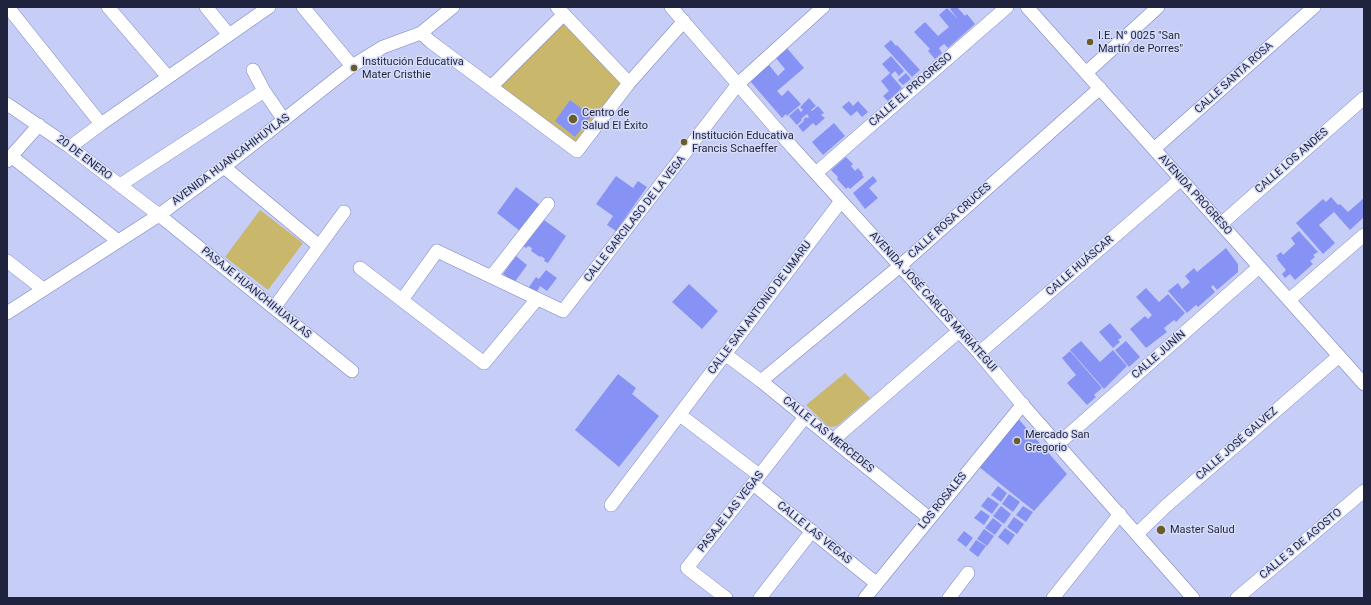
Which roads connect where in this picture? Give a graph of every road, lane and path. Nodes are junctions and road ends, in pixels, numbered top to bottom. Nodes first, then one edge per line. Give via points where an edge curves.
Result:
1 (108, 7) edge
2 (206, 7) edge
3 (269, 7) edge
4 (303, 7) edge
5 (453, 7) edge
6 (672, 7) edge
7 (823, 7) edge
8 (1007, 7) edge
9 (1027, 7) edge
10 (1158, 7) edge
11 (1314, 7) edge
12 (11, 10) edge
13 (561, 11) edge
14 (684, 21) junction
15 (421, 33) junction
16 (229, 35) junction
17 (352, 66) junction
18 (253, 70) dead end
19 (1086, 73) junction
20 (168, 77) junction
21 (629, 83) junction
22 (738, 84) junction
23 (491, 87) junction
24 (1100, 88) junction
25 (264, 91) junction
26 (1364, 98) edge
27 (7, 104) edge
28 (284, 120) junction
29 (101, 124) junction
30 (38, 125) junction
31 (70, 147) junction
32 (1154, 149) junction
33 (9, 159) edge
34 (224, 167) junction
35 (816, 173) junction
36 (1181, 179) junction
37 (120, 185) junction
38 (841, 201) junction
39 (548, 204) dead end
40 (344, 212) dead end
41 (160, 215) junction
42 (1221, 224) junction
43 (1364, 235) edge
44 (118, 241) junction
45 (319, 246) junction
46 (7, 261) edge
47 (900, 266) junction
48 (1259, 266) junction
49 (360, 268) dead end
50 (491, 277) junction
51 (43, 289) junction
52 (537, 299) junction
53 (402, 300) junction
54 (1289, 300) junction
55 (274, 308) junction
56 (7, 313) edge
57 (958, 331) junction
58 (979, 353) junction
59 (725, 354) junction
60 (1339, 356) junction
61 (352, 371) dead end
62 (761, 381) junction
63 (1364, 384) edge
64 (1023, 404) junction
65 (680, 415) junction
66 (805, 417) junction
67 (833, 440) junction
68 (1058, 444) junction
69 (756, 480) junction
70 (1364, 491) edge
71 (611, 505) dead end
72 (1120, 514) junction
73 (929, 518) junction
74 (812, 532) junction
75 (1137, 534) junction
76 (968, 573) dead end
77 (876, 583) junction
78 (726, 598) edge
79 (760, 598) edge
80 (865, 598) edge
81 (949, 598) edge
82 (1053, 598) edge
83 (1193, 598) edge
84 (1237, 598) edge

1 - 20 street
2 - 16 street
3 - 16 street
4 - 17 street
5 - 15 street, AVENIDA HUANCAHIHUYLAS
6 - 14 street, AVENIDA JOSÉ CARLOS MARIÁTEGUI
7 - 22 street, CALLE GARCILASO DE LA VEGA
8 - 35 street, CALLE EL PROGRESO
9 - 19 street, AVENIDA PROGRESO
10 - 19 street
11 - 32 street, CALLE SANTA ROSA
12 - 29 street
13 - 21 street
13 - 23 street
14 - 21 street
14 - 22 street, AVENIDA JOSÉ CARLOS MARIÁTEGUI
15 - 17 street, AVENIDA HUANCAHIHUYLAS via 383,47
15 - 23 street
16 - 20 street
17 - 28 street, AVENIDA HUANCAHIHUYLAS
18 - 25 street
19 - 24 street, AVENIDA PROGRESO
20 - 29 street
21 - 23 street via 577,151
22 - 35 street, AVENIDA JOSÉ CARLOS MARIÁTEGUI
22 - 52 street, CALLE GARCILASO DE LA VEGA via 563,311
24 - 32 street, AVENIDA PROGRESO
24 - 47 street, CALLE ROSA CRUCES
25 - 28 street
25 - 37 street
26 - 42 street, CALLE LOS ANDES
27 - 30 street, 20 DE ENERO
28 - 34 street, AVENIDA HUANCAHIHUYLAS
29 - 31 street
30 - 31 street, 20 DE ENERO
30 - 33 street
31 - 37 street, 20 DE ENERO
32 - 36 street, AVENIDA PROGRESO
33 - 44 street
34 - 41 street, AVENIDA HUANCAHIHUYLAS
34 - 45 street
35 - 38 street, AVENIDA JOSÉ CARLOS MARIÁTEGUI
36 - 42 street, AVENIDA PROGRESO
36 - 58 street, CALLE HUÁSCAR
37 - 41 street, 20 DE ENERO
38 - 47 street, AVENIDA JOSÉ CARLOS MARIÁTEGUI
38 - 59 street, CALLE SAN ANTONIO DE UMARU
39 - 50 street
40 - 45 street
41 - 44 street, AVENIDA HUANCAHIHUYLAS
41 - 55 street, PASAJE HUANCHIHUAYLAS
42 - 48 street, AVENIDA PROGRESO
43 - 54 street
44 - 51 street, AVENIDA HUANCAHIHUYLAS
45 - 55 street
46 - 51 street
47 - 57 street, AVENIDA JOSÉ CARLOS MARIÁTEGUI
47 - 62 street, CALLE ROSA CRUCES
48 - 54 street, AVENIDA PROGRESO
48 - 68 street, CALLE JUNÍN
49 - 53 street
50 - 52 street
50 - 53 street via 437,251
51 - 56 street, AVENIDA HUANCAHIHUYLAS
52 - 53 street via 484,363
54 - 60 street, AVENIDA PROGRESO
55 - 61 street, PASAJE HUANCHIHUAYLAS
57 - 58 street, AVENIDA JOSÉ CARLOS MARIÁTEGUI
57 - 67 street
58 - 64 street, AVENIDA JOSÉ CARLOS MARIÁTEGUI
59 - 62 street, CALLE LAS MERCEDES
59 - 65 street, CALLE SAN ANTONIO DE UMARU
60 - 63 street, AVENIDA PROGRESO
60 - 75 street, CALLE JOSÉ GALVEZ
62 - 66 street, CALLE LAS MERCEDES
64 - 68 street, AVENIDA JOSÉ CARLOS MARIÁTEGUI
64 - 73 street, LOS ROSALES
65 - 69 street, CALLE LAS VEGAS
65 - 71 street, CALLE SAN ANTONIO DE UMARU
66 - 67 street, CALLE LAS MERCEDES
66 - 69 street, PASAJE LAS VEGAS
67 - 73 street, CALLE LAS MERCEDES
68 - 72 street, AVENIDA JOSÉ CARLOS MARIÁTEGUI
69 - 74 street, CALLE LAS VEGAS
69 - 78 street, PASAJE LAS VEGAS via 687,568
70 - 84 street, CALLE 3 DE AGOSTO
72 - 75 street, AVENIDA JOSÉ CARLOS MARIÁTEGUI
72 - 82 street
73 - 77 street, LOS ROSALES
74 - 77 street, CALLE LAS VEGAS
74 - 79 street
75 - 83 street, AVENIDA JOSÉ CARLOS MARIÁTEGUI
76 - 81 street
77 - 80 street, LOS ROSALES

